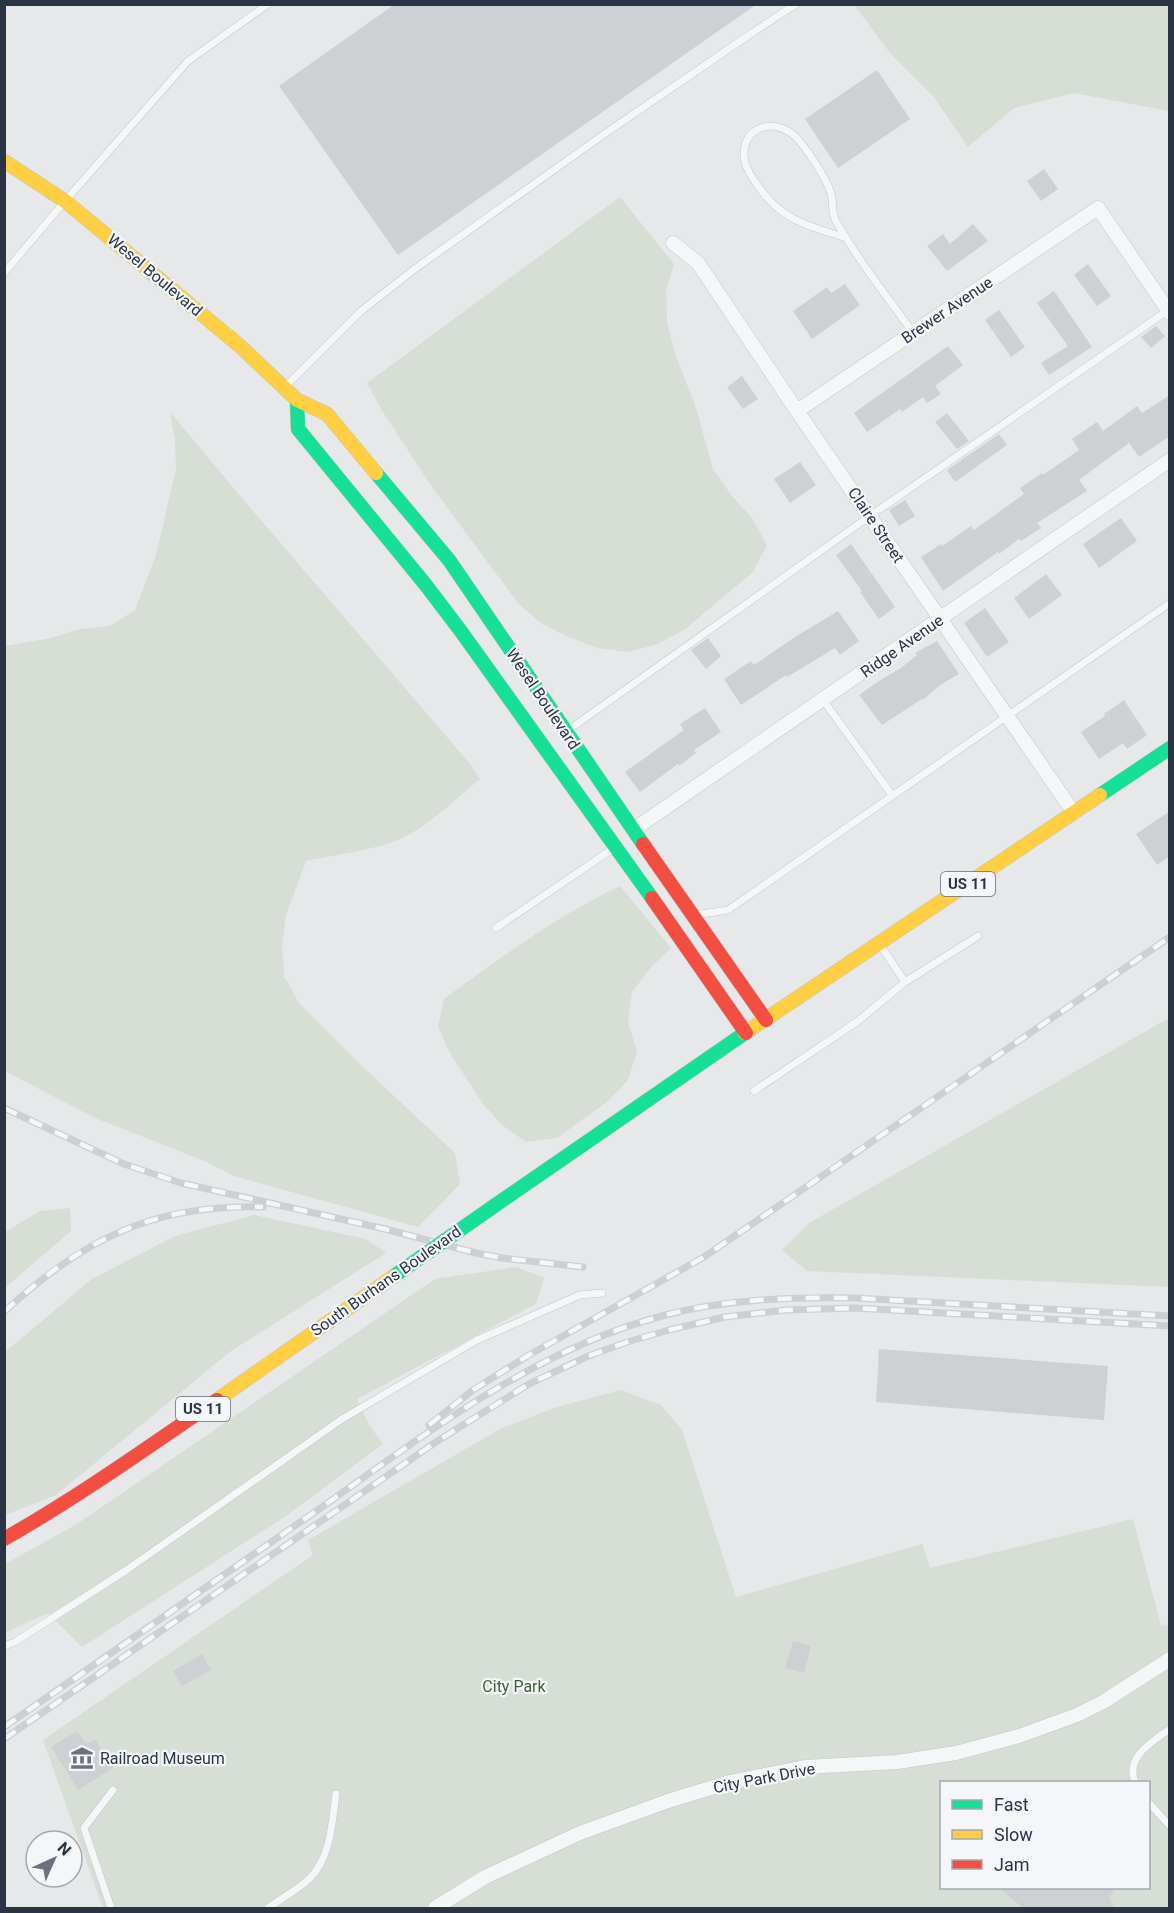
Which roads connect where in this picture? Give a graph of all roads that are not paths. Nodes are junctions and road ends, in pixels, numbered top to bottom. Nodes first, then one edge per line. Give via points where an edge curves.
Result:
1 (268, 4) edge
2 (796, 4) edge
3 (4, 161) edge
4 (65, 201) junction
5 (846, 238) junction
6 (673, 243) dead end
7 (4, 273) edge
8 (1169, 311) edge
9 (913, 333) junction
10 (284, 387) junction
11 (297, 400) junction
12 (797, 411) junction
13 (1170, 460) edge
14 (870, 516) junction
15 (1170, 603) edge
16 (940, 619) junction
17 (823, 700) junction
18 (1006, 715) junction
19 (565, 732) junction
20 (1170, 748) edge
21 (892, 795) junction
22 (1074, 813) junction
23 (633, 830) junction
24 (616, 847) junction
25 (692, 915) junction
26 (496, 928) dead end
27 (978, 936) dead end
28 (880, 944) junction
29 (905, 982) junction
30 (766, 1020) junction
31 (746, 1033) junction
32 (754, 1090) dead end
33 (602, 1293) dead end
34 (4, 1539) edge
35 (4, 1646) edge
36 (1170, 1659) edge
37 (1170, 1729) edge
38 (1135, 1781) edge
39 (113, 1790) dead end
40 (336, 1794) dead end
41 (1150, 1803) edge
42 (1170, 1827) edge
43 (111, 1908) edge
44 (268, 1908) edge
45 (435, 1908) edge

1 - 4 lane via 188,61
2 - 10 lane via 416,268 360,311
3 - 4 main road, Wesel Boulevard
4 - 7 lane
4 - 10 main road, Wesel Boulevard
5 - 5 lane via 834,216 824,177 795,137 772,125 753,132 744,159 771,202 795,220
5 - 9 lane
6 - 12 street, Claire Street via 698,263
8 - 9 street, Brewer Avenue via 1098,208
8 - 14 lane
9 - 12 street, Brewer Avenue
10 - 11 main road, Wesel Boulevard
11 - 19 main road, Wesel Boulevard via 327,414 449,560
11 - 24 main road, Wesel Boulevard via 298,429 425,584
12 - 14 street, Claire Street
13 - 16 street, Ridge Avenue
14 - 16 street, Claire Street
14 - 19 lane
15 - 18 lane
16 - 17 street, Ridge Avenue
16 - 18 street, Claire Street
17 - 21 lane
17 - 23 street, Ridge Avenue
18 - 21 lane
18 - 22 street, Claire Street
19 - 23 main road, Wesel Boulevard
20 - 22 main road, US 11
21 - 25 lane via 728,910
22 - 28 main road, US 11
23 - 25 main road, Wesel Boulevard
24 - 26 lane
24 - 31 main road, Wesel Boulevard
25 - 30 main road, Wesel Boulevard
27 - 29 lane
28 - 29 lane
28 - 30 main road, US 11
29 - 32 lane via 858,1021
30 - 31 main road, South Burhans Boulevard / US 11
31 - 34 main road, South Burhans Boulevard / US 11, bridge via 106,1477
33 - 35 lane via 580,1295 477,1340 342,1419 128,1569
36 - 45 street, City Park Drive via 1103,1702 1019,1736 956,1753 909,1760 805,1767 730,1782 668,1801 580,1833 485,1877
37 - 38 lane via 1138,1755 1132,1769
39 - 43 lane via 84,1828
40 - 44 lane via 322,1860 310,1878
41 - 42 lane

